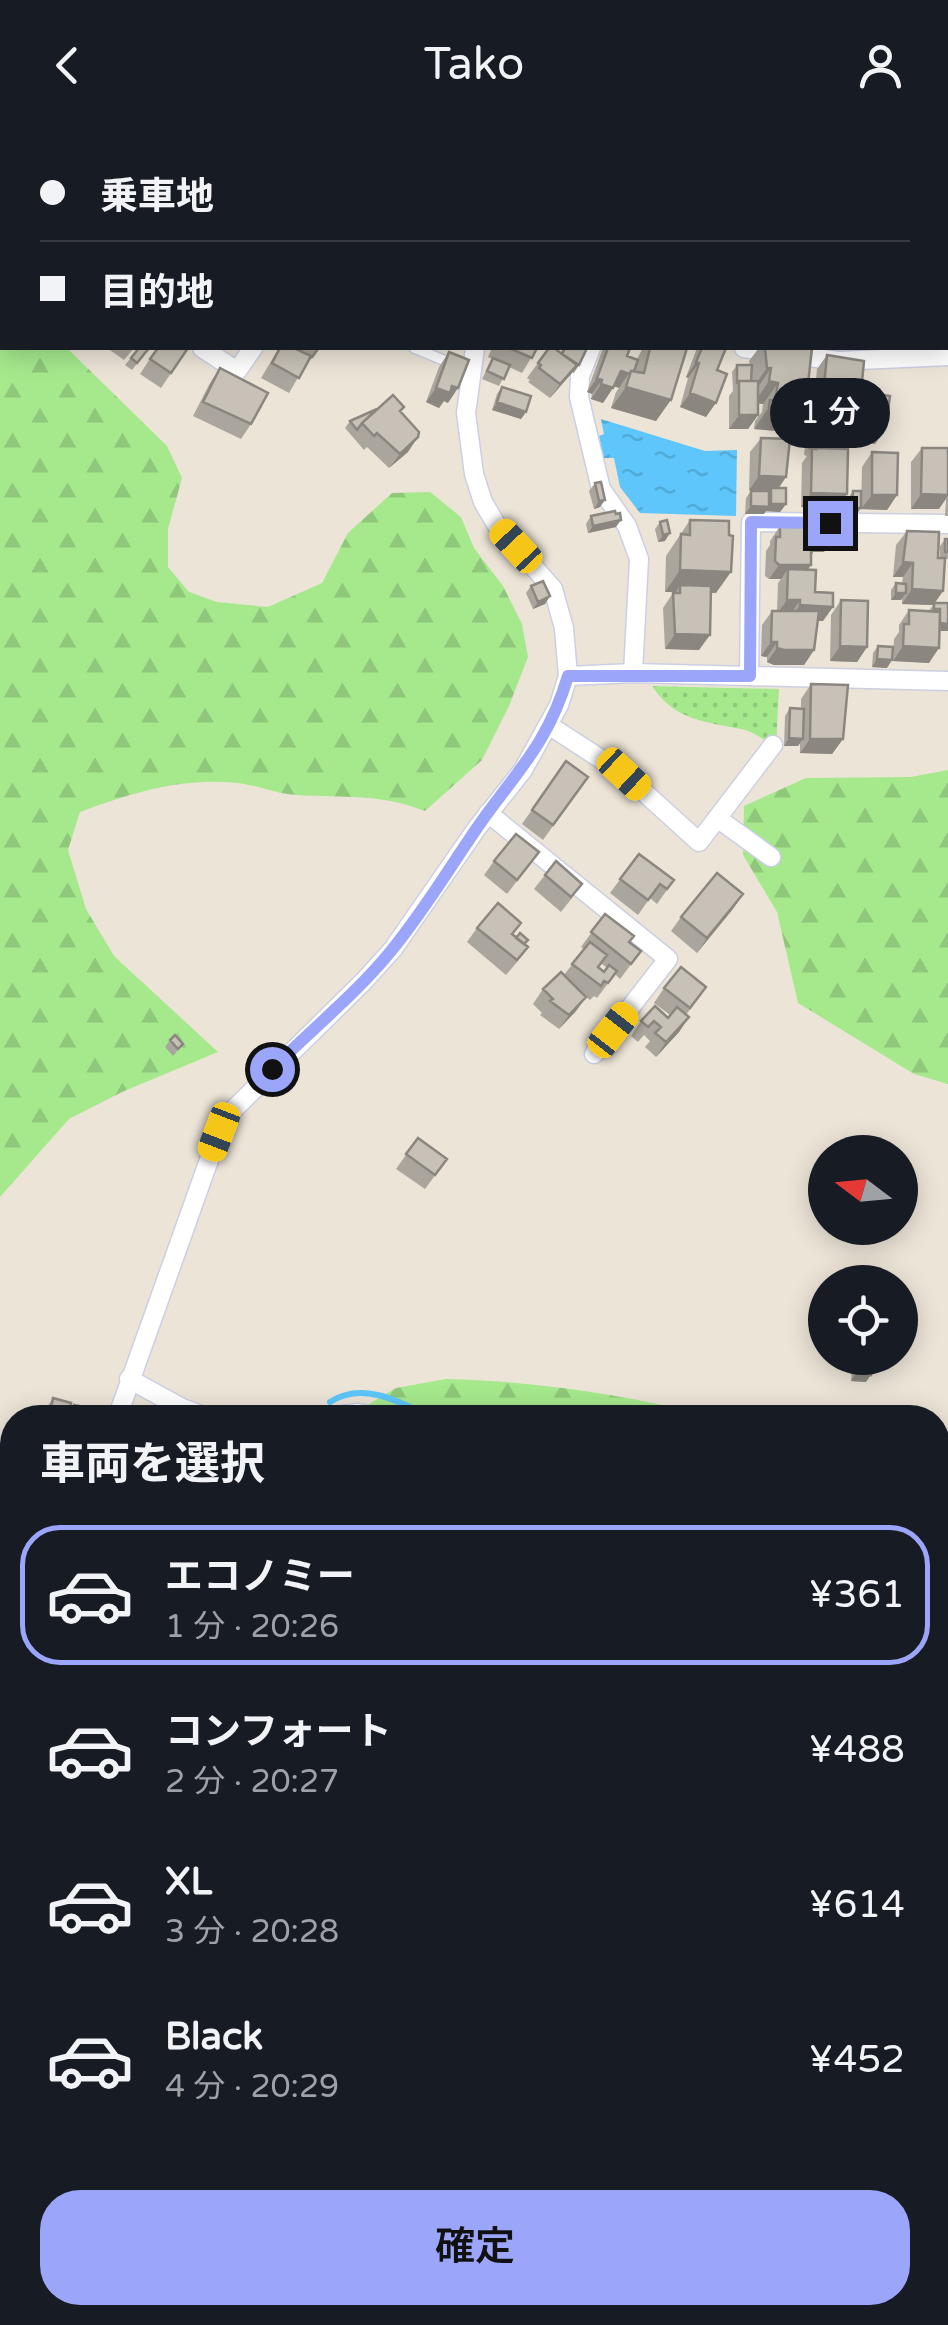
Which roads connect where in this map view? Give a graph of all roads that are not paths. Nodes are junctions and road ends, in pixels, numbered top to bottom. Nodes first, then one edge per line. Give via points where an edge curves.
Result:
1 (205, 350) edge
2 (253, 350) edge
3 (419, 350) edge
4 (474, 350) edge
5 (590, 350) edge
6 (758, 350) edge
7 (948, 356) edge
8 (470, 371) junction
9 (948, 524) edge
10 (633, 673) junction
11 (568, 676) junction
12 (750, 676) junction
13 (948, 682) edge
14 (550, 726) junction
15 (772, 745) dead end
16 (488, 813) junction
17 (718, 818) junction
18 (771, 857) dead end
19 (594, 1054) dead end
20 (129, 1379) junction
21 (121, 1405) edge
22 (177, 1405) edge

1 - 2 street via 237,371
3 - 8 lane
4 - 8 street
5 - 10 street via 579,397 600,490 627,526 639,559
6 - 7 street via 838,361
8 - 11 street via 466,413 474,474 496,524 553,589
9 - 12 street via 751,522
10 - 11 street
10 - 12 street
11 - 14 street
12 - 13 street
14 - 16 street
14 - 17 street via 624,774 699,842
15 - 17 street
16 - 19 street via 668,959
16 - 20 street via 393,949 229,1114
17 - 18 street
20 - 21 street
20 - 22 street

